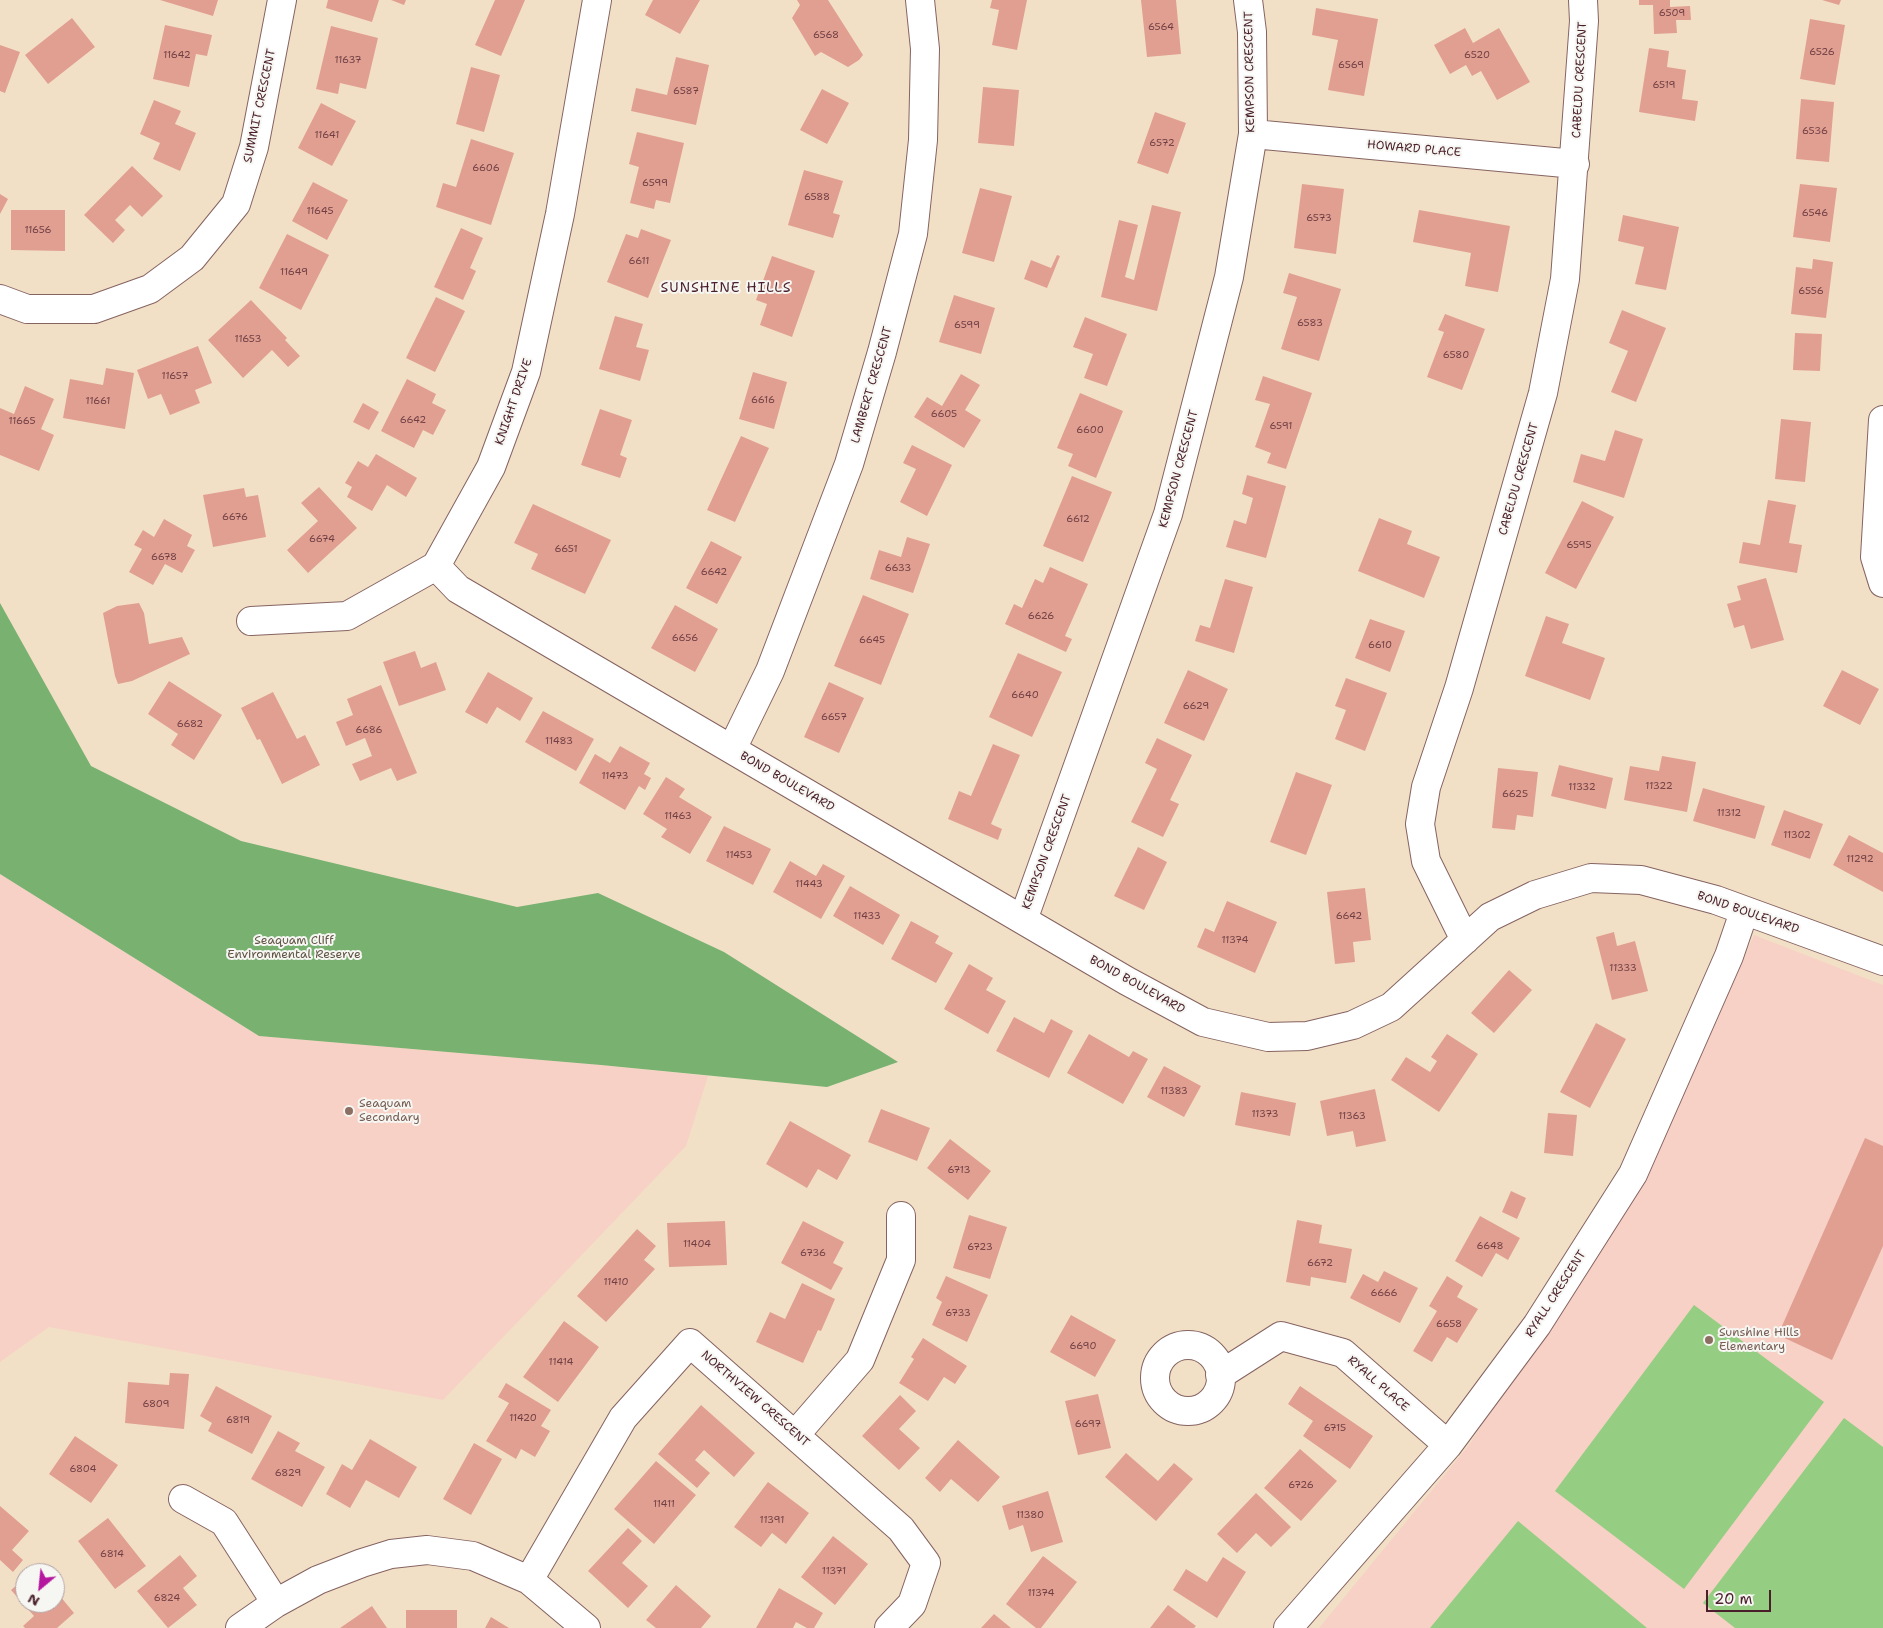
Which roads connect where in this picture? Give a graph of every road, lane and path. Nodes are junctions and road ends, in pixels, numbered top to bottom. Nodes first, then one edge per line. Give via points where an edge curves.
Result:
1 (282, 0) edge
2 (598, 0) edge
3 (920, 0) edge
4 (1248, 0) edge
5 (1583, 0) edge
6 (1252, 134) junction
7 (1575, 164) junction
8 (0, 299) edge
9 (1883, 420) edge
10 (436, 566) junction
11 (1883, 583) edge
12 (251, 621) dead end
13 (732, 749) junction
14 (1744, 912) junction
15 (1023, 920) junction
16 (1465, 940) junction
17 (1883, 961) edge
18 (900, 1216) dead end
19 (1220, 1375) dead end
20 (795, 1435) junction
21 (1448, 1445) junction
22 (183, 1498) dead end
23 (529, 1580) junction
24 (276, 1603) junction
25 (240, 1628) edge
26 (586, 1628) edge
27 (889, 1628) edge
28 (1288, 1628) edge

1 - 8 street, SUMMIT CRESCENT via 254,147 236,204 192,258 150,290 94,309 27,309
2 - 10 street, KNIGHT DRIVE via 560,214 526,372 491,467
3 - 13 street, LAMBERT CRESCENT via 925,49 923,140 913,234 849,464 770,671
4 - 6 street, KEMPSON CRESCENT via 1252,32
5 - 7 street, CABELDU CRESCENT
6 - 7 street, HOWARD PLACE
6 - 15 street, KEMPSON CRESCENT via 1229,278 1168,514
7 - 16 street, CABELDU CRESCENT via 1565,279 1543,393 1459,688 1426,787 1420,824 1426,860
9 - 11 street via 1875,557
10 - 12 street via 347,616
10 - 13 street, BOND BOULEVARD via 458,589
13 - 15 street, BOND BOULEVARD
14 - 16 street, BOND BOULEVARD via 1716,900 1640,880 1591,878 1535,895 1490,917
14 - 17 street, BOND BOULEVARD
14 - 21 street, RYALL CRESCENT via 1729,956 1633,1174 1537,1325
15 - 16 street, BOND BOULEVARD via 1203,1022 1268,1037 1307,1036 1353,1025 1391,1007
18 - 20 street via 901,1260 860,1360
19 - 21 street, RYALL PLACE via 1281,1336 1342,1353
20 - 23 street, NORTHVIEW CRESCENT via 690,1343 623,1418
20 - 27 street, NORTHVIEW CRESCENT via 901,1529 926,1564 912,1604
21 - 28 street, RYALL CRESCENT
22 - 24 street via 224,1522
23 - 24 street via 473,1556 427,1550 391,1554 362,1563 318,1580
23 - 26 street
24 - 25 street

